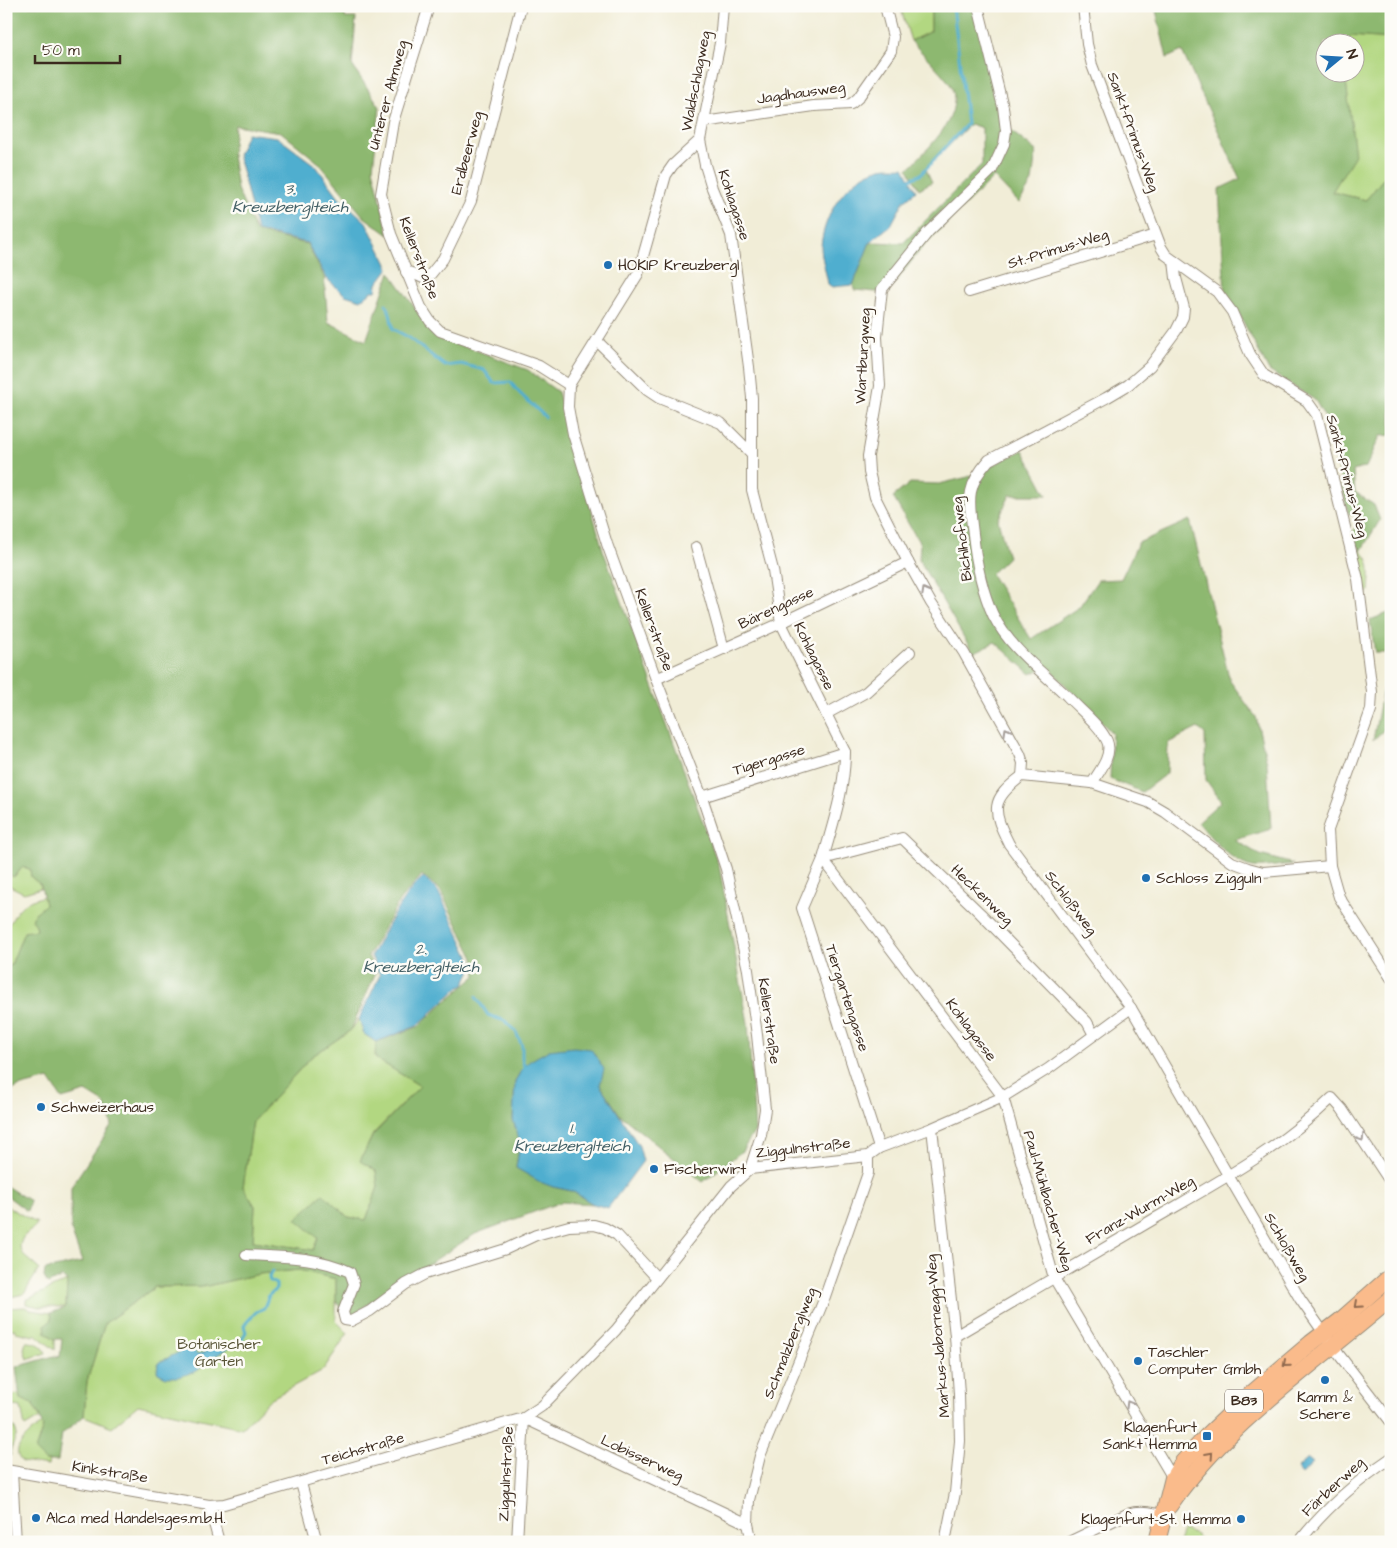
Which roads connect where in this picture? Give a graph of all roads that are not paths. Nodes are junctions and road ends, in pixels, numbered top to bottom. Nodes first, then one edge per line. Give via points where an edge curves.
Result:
1 (429, 6) edge
2 (521, 6) edge
3 (722, 6) edge
4 (886, 6) edge
5 (978, 6) edge
6 (1083, 6) edge
7 (704, 122) junction
8 (700, 140) junction
9 (381, 194) joint
10 (1156, 234) junction
11 (1174, 261) junction
12 (406, 272) junction
13 (969, 292) dead end
14 (597, 341) junction
15 (569, 385) junction
16 (751, 453) junction
17 (696, 547) dead end
18 (908, 562) junction
19 (781, 623) junction
20 (724, 649) junction
21 (910, 652) dead end
22 (656, 679) junction
23 (826, 714) junction
24 (845, 752) junction
25 (1022, 776) junction
26 (1092, 783) junction
27 (702, 797) junction
28 (823, 859) junction
29 (1330, 866) junction
30 (1391, 978) edge
31 (1131, 1008) junction
32 (1094, 1034) junction
33 (1003, 1097) junction
34 (932, 1128) junction
35 (879, 1148) junction
36 (868, 1156) junction
37 (750, 1168) junction
38 (1229, 1176) junction
39 (1391, 1183) edge
40 (246, 1255) dead end
41 (1391, 1276) edge
42 (657, 1278) junction
43 (1054, 1278) junction
44 (1391, 1298) edge
45 (955, 1336) junction
46 (1328, 1340) junction
47 (524, 1418) junction
48 (1391, 1422) edge
49 (1391, 1458) edge
50 (9, 1471) edge
51 (301, 1483) junction
52 (1176, 1485) junction
53 (209, 1505) junction
54 (1163, 1515) junction
55 (748, 1524) junction
56 (752, 1540) edge
57 (16, 1542) edge
58 (219, 1542) edge
59 (317, 1542) edge
60 (517, 1542) edge
61 (730, 1542) edge
62 (945, 1542) edge
63 (1069, 1542) edge
64 (1157, 1542) edge
65 (1299, 1542) edge

1 - 9 street, Unterer Almweg via 393,122
2 - 12 street, Erdbeerweg via 471,201 444,258 430,275 423,278
3 - 7 street, Waldschlagweg via 720,43
4 - 7 street, Jagdhausweg via 893,37 891,51 851,104 814,106
5 - 18 street, Wartburgweg via 1003,106 1004,144 992,170 928,232 882,289 877,337 880,386 868,456 869,472 875,497
6 - 10 street, Sankt-Primus-Weg via 1092,65
7 - 8 street, Waldschlagweg
8 - 14 street, Waldschlagweg via 672,164 666,174 638,274
8 - 16 street, Kohlagasse via 712,188 731,235 751,382
9 - 12 street, Kellerstraße via 391,234
10 - 11 street, Sankt-Primus-Weg via 1166,254
10 - 13 street, St.-Primus-Weg
11 - 26 street, Bichlhofweg via 1183,317 1150,366 1106,398 989,460 970,487 976,560 984,594 994,616 1017,647 1097,726 1108,742 1104,763
11 - 29 street, Sankt-Primus-Weg via 1222,298 1232,312 1250,354 1264,374 1307,401 1317,415 1358,579 1372,692 1371,710 1328,830
12 - 15 street, Kellerstraße via 421,307 440,331 539,366
14 - 15 street, Waldschlagweg
14 - 16 street via 658,398 721,423
15 - 22 street, Kellerstraße via 568,407 574,434 607,544
16 - 19 street, Kohlagasse via 754,500 772,570
17 - 20 street
18 - 19 street, Bärengasse
25 -> 18 street, Wartburgweg via 1020,754 964,653
19 - 20 street, Bärengasse
19 - 23 street, Kohlagasse
20 - 22 street, Bärengasse
21 - 23 street via 866,692
22 - 27 street, Kellerstraße
23 - 24 street, Kohlagasse
24 - 27 street, Tigergasse
24 - 28 street, Kohlagasse via 840,799
25 - 26 street
25 - 31 street, Schloßweg via 1003,791 998,801 997,813 1008,844
26 - 29 street via 1148,802 1232,862 1248,868 1263,872
27 - 37 street, Kellerstraße via 726,870 748,970 757,1035 765,1109 761,1135
28 - 32 street, Heckenweg via 902,838 980,912
28 - 33 street, Kohlagasse
28 - 35 street, Tiergartengasse via 802,908
29 - 30 street, Sankt-Primus-Weg via 1339,897
31 - 32 street, Ziggulnstraße
31 - 38 street, Schloßweg
32 - 33 street, Ziggulnstraße via 1048,1069
33 - 34 street, Ziggulnstraße
33 - 43 street, Paul-Mühlbacher-Weg
34 - 35 street, Ziggulnstraße
34 - 45 street, Markus-Jabornegg-Weg
35 - 36 street, Ziggulnstraße
36 - 37 street, Ziggulnstraße
36 - 55 street, Schmalzberglweg via 868,1173 823,1302 760,1456 749,1500
37 - 42 street, Ziggulnstraße via 731,1186
38 -> 39 street, Franz-Wurm-Weg via 1310,1120 1332,1098
38 - 43 street, Franz-Wurm-Weg
38 - 46 street, Schloßweg via 1300,1299
40 - 42 street via 308,1259 334,1264 350,1272 354,1284 343,1312 345,1320 350,1321 425,1274 569,1226 594,1225 617,1235
41 -> 46 main road, B83 via 1340,1321
42 - 47 street, Ziggulnstraße via 616,1330 542,1406
43 - 45 street, Franz-Wurm-Weg
52 -> 43 street, Paul-Mühlbacher-Weg
44 - 46 main road, B83
45 - 62 street, Markus-Jabornegg-Weg via 960,1442
46 - 48 street, Schloßweg
46 - 52 main road, B83
47 - 51 street, Teichstraße
47 - 55 street, Lobisserweg
47 - 60 street, Ziggulnstraße
49 - 65 street, Färberweg via 1344,1495
50 - 53 street, Kinkstraße
50 - 57 street
51 - 53 street, Teichstraße via 224,1504
51 - 59 street
52 - 54 main road, B83
53 - 58 street
54 - 63 street via 1136,1511
54 - 64 main road
55 - 56 street, Schmalzberglweg
56 - 61 street

